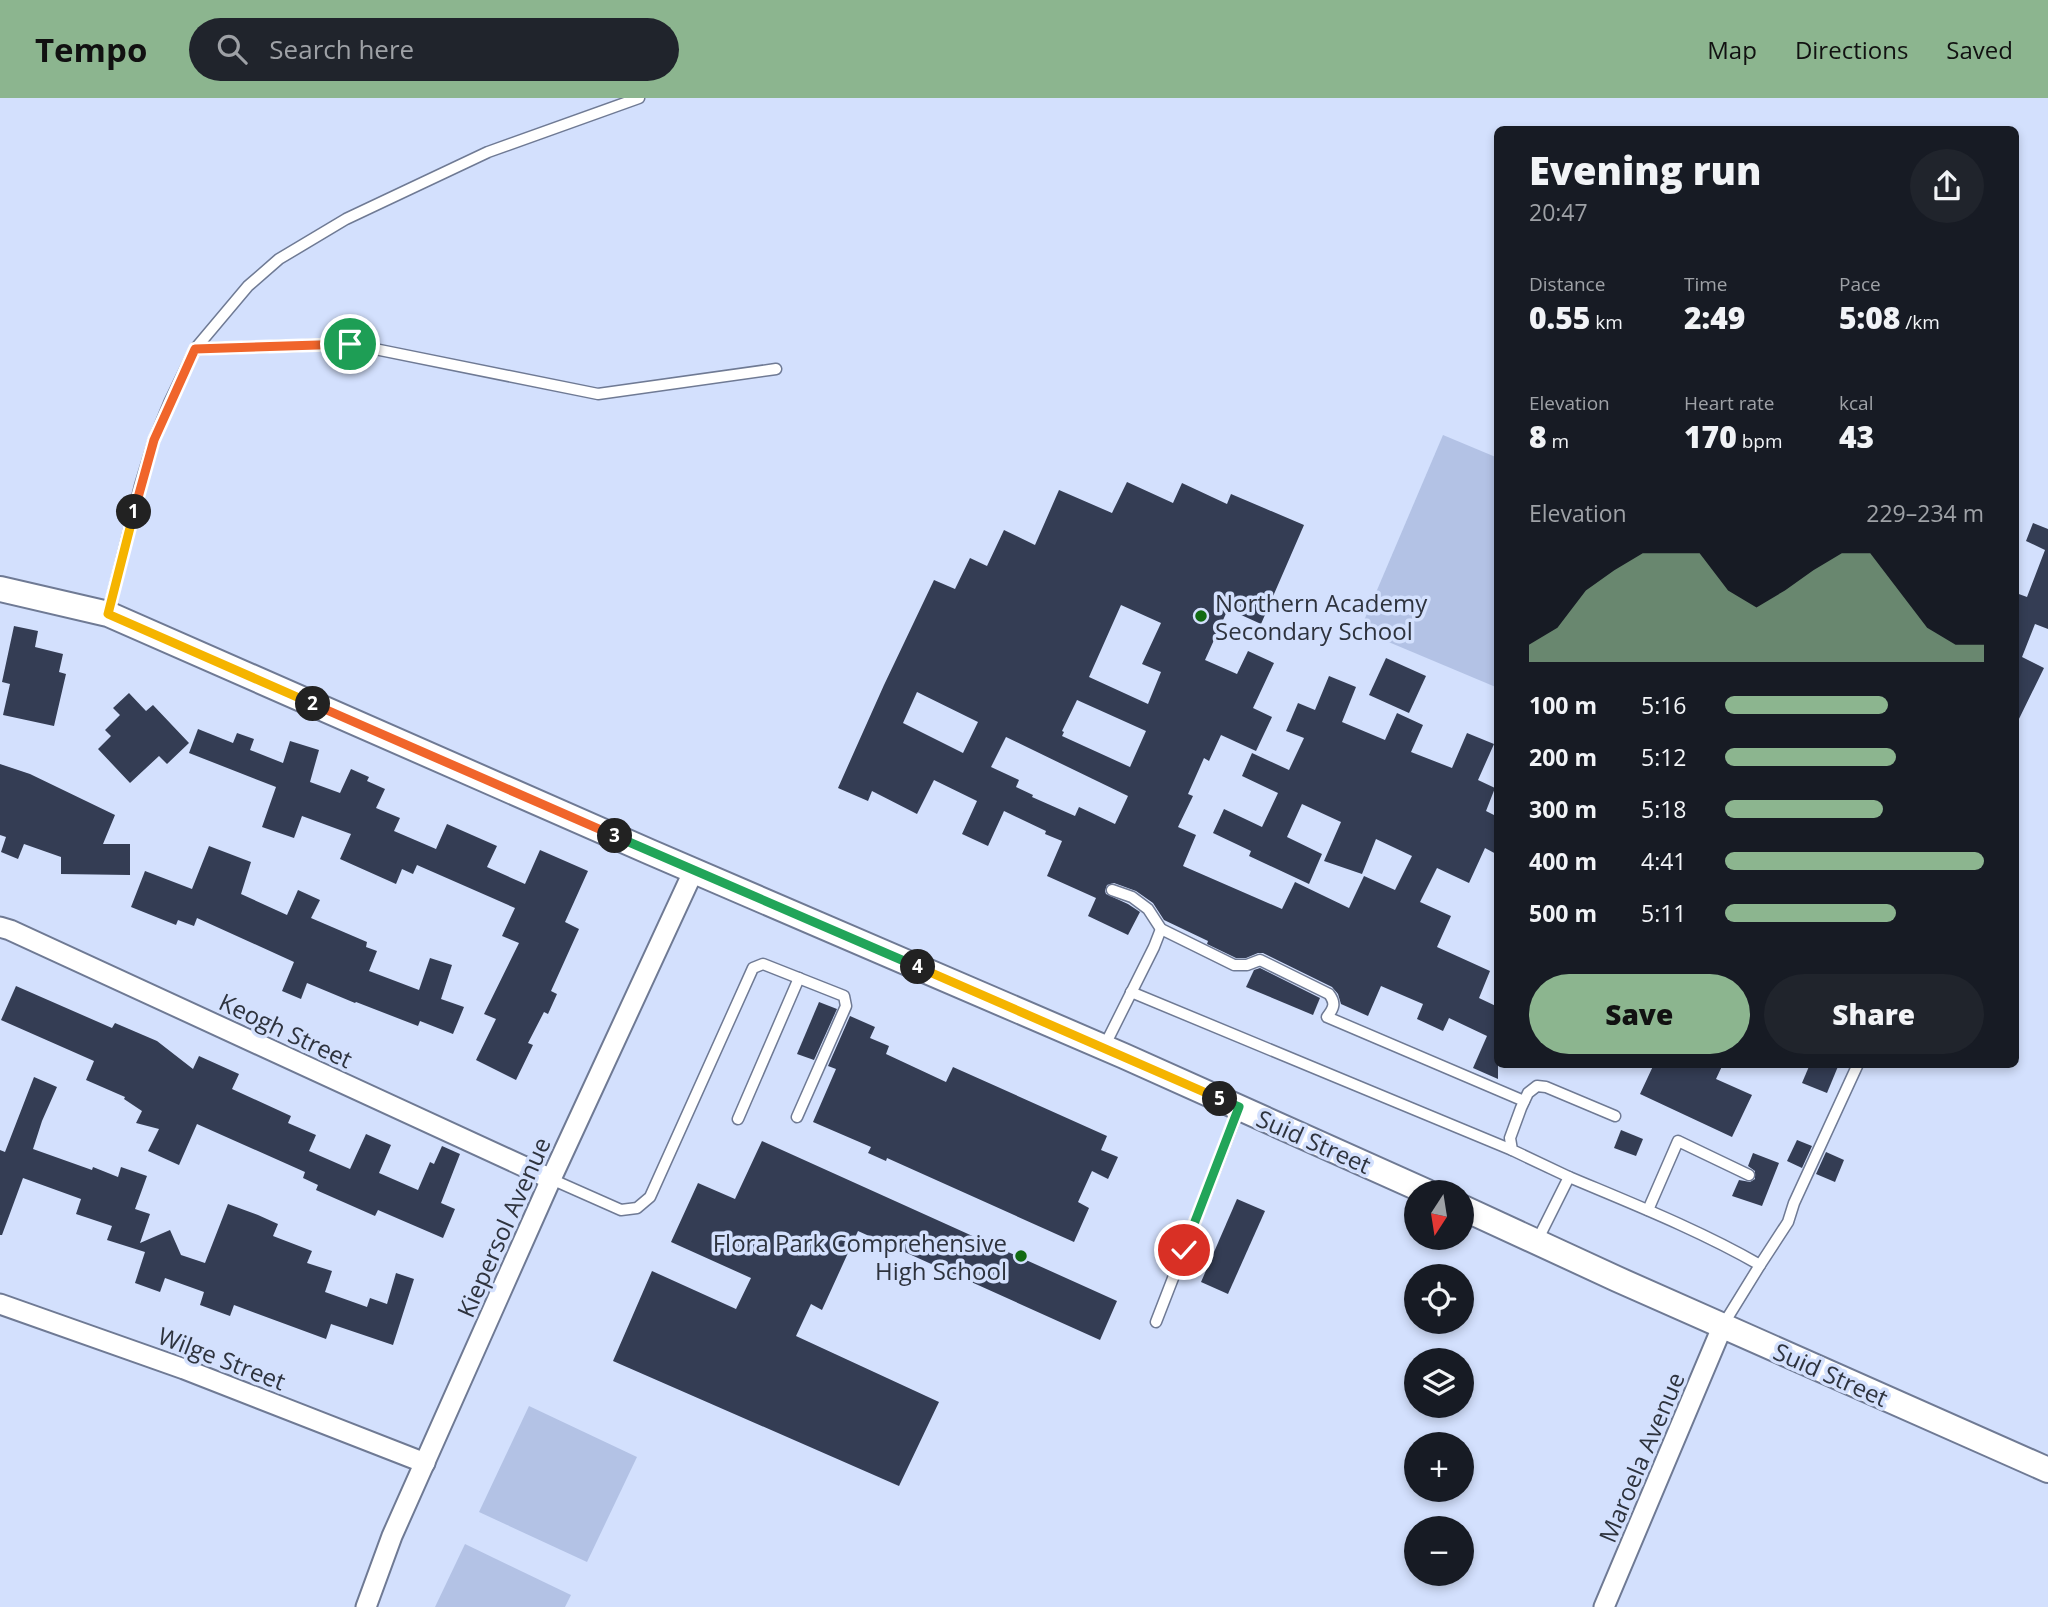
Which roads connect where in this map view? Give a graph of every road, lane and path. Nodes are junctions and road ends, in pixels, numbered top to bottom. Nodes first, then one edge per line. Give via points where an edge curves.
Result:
1 (639, 98) edge
2 (195, 349) junction
3 (776, 369) dead end
4 (0, 589) edge
5 (108, 614) junction
6 (694, 870) junction
7 (1112, 890) dead end
8 (0, 927) edge
9 (1161, 929) junction
10 (799, 978) junction
11 (1131, 992) junction
12 (1104, 1047) junction
13 (1856, 1068) edge
14 (1524, 1101) junction
15 (1239, 1107) junction
16 (1615, 1116) dead end
17 (797, 1117) dead end
18 (738, 1119) dead end
19 (1512, 1150) junction
20 (1749, 1175) dead end
21 (1569, 1177) junction
22 (551, 1179) junction
23 (1404, 1182) edge
24 (1648, 1210) junction
25 (1474, 1213) edge
26 (1537, 1241) junction
27 (1760, 1265) junction
28 (0, 1304) edge
29 (1156, 1322) dead end
30 (1723, 1325) junction
31 (425, 1463) junction
32 (2048, 1470) edge
33 (366, 1607) edge
34 (1604, 1607) edge

1 - 2 lane via 488,152 346,219 279,259 248,286
2 - 3 lane via 350,344 598,394
2 - 5 lane via 154,440
4 - 5 street, Suid Street
5 - 6 street, Suid Street
6 - 12 street, Suid Street
6 - 22 street, Kiepersol Avenue
7 - 9 lane via 1148,909
8 - 22 street, Keogh Street
9 - 11 lane
9 - 14 lane via 1234,965 1260,960 1329,994 1334,1009 1327,1017
10 - 17 lane via 844,996 846,1006
10 - 18 lane
10 - 22 lane via 763,964 753,968 650,1197 637,1208 621,1210
11 - 12 lane
11 - 19 lane
12 - 15 street, Suid Street
13 - 27 lane via 1788,1222
14 - 16 lane via 1537,1086
14 - 19 lane via 1510,1138
15 - 23 street, Suid Street
15 - 29 lane
19 - 21 lane
20 - 24 lane via 1678,1142
21 - 24 lane
21 - 26 lane
22 - 31 street, Kiepersol Avenue
24 - 27 lane
25 - 26 street, Suid Street
26 - 30 street, Suid Street
27 - 30 lane
28 - 31 street, Wilge Street via 184,1369
30 - 32 street, Suid Street
30 - 34 street, Maroela Avenue
31 - 33 street, Kiepersol Avenue

